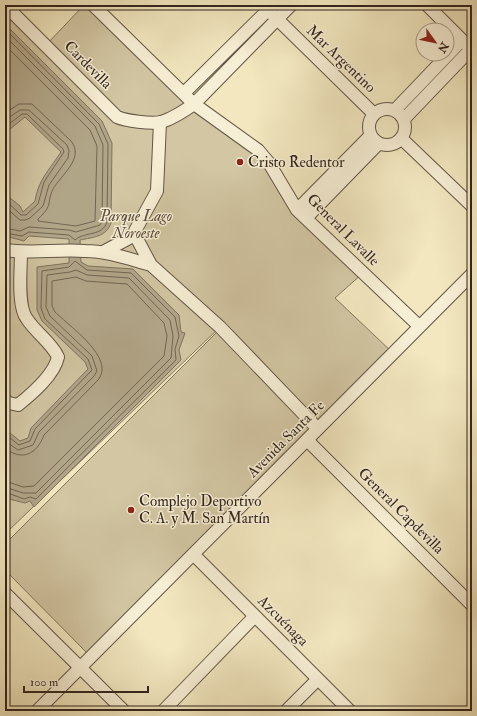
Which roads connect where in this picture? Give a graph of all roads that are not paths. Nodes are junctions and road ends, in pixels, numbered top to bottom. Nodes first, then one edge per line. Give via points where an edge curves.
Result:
1 (5, 5) edge
2 (93, 5) edge
3 (291, 5) edge
4 (427, 5) edge
5 (271, 8) edge
6 (277, 19) junction
7 (462, 40) junction
8 (472, 49) edge
9 (184, 93) junction
10 (194, 104) junction
11 (395, 110) junction
12 (374, 114) junction
13 (404, 119) junction
14 (160, 122) junction
15 (401, 138) junction
16 (375, 139) junction
17 (472, 206) edge
18 (301, 214) junction
19 (135, 235) junction
20 (5, 250) edge
21 (103, 252) junction
22 (21, 253) junction
23 (5, 259) edge
24 (151, 265) junction
25 (472, 274) edge
26 (419, 326) junction
27 (5, 400) edge
28 (318, 429) junction
29 (307, 440) junction
30 (193, 554) junction
31 (5, 593) edge
32 (472, 605) edge
33 (255, 616) junction
34 (81, 667) junction
35 (318, 679) junction
36 (37, 711) edge
37 (124, 711) edge
38 (163, 711) edge
39 (286, 711) edge
40 (350, 711) edge

1 - 14 street, Cardevilla via 117,117 124,120
2 - 9 street, General Lavalle
3 - 6 street
4 - 7 street
5 - 6 street, Mar Argentino
5 - 9 street
6 - 10 street
6 - 12 street, Mar Argentino
7 - 8 street
7 - 11 street
8 - 13 street
9 - 10 street, General Lavalle
10 - 14 street
10 - 18 street, General Lavalle via 258,150
11 - 12 street via 384,108
11 - 13 street
12 - 16 street via 368,124
13 - 15 street via 405,129
14 - 19 street via 157,191 138,224
15 - 16 street via 393,144
15 - 17 street
16 - 18 street
18 - 26 street, General Lavalle
19 - 21 street
19 - 24 street
20 - 22 street
21 - 22 street via 62,250
21 - 24 street
22 - 23 street
22 - 27 street via 22,312 58,357 56,366 27,398 18,405
24 - 28 street via 220,327
25 - 26 street, Avenida Santa Fe
26 - 28 street, Avenida Santa Fe
28 - 29 street, Avenida Santa Fe
29 - 30 street, Avenida Santa Fe
29 - 32 street, General Capdevilla
30 - 33 street, Azcuénaga
30 - 34 street, Avenida Santa Fe
31 - 34 street
33 - 35 street, Azcuénaga
33 - 38 street
34 - 36 street, Avenida Santa Fe
34 - 37 street
35 - 39 street
35 - 40 street, Azcuénaga

